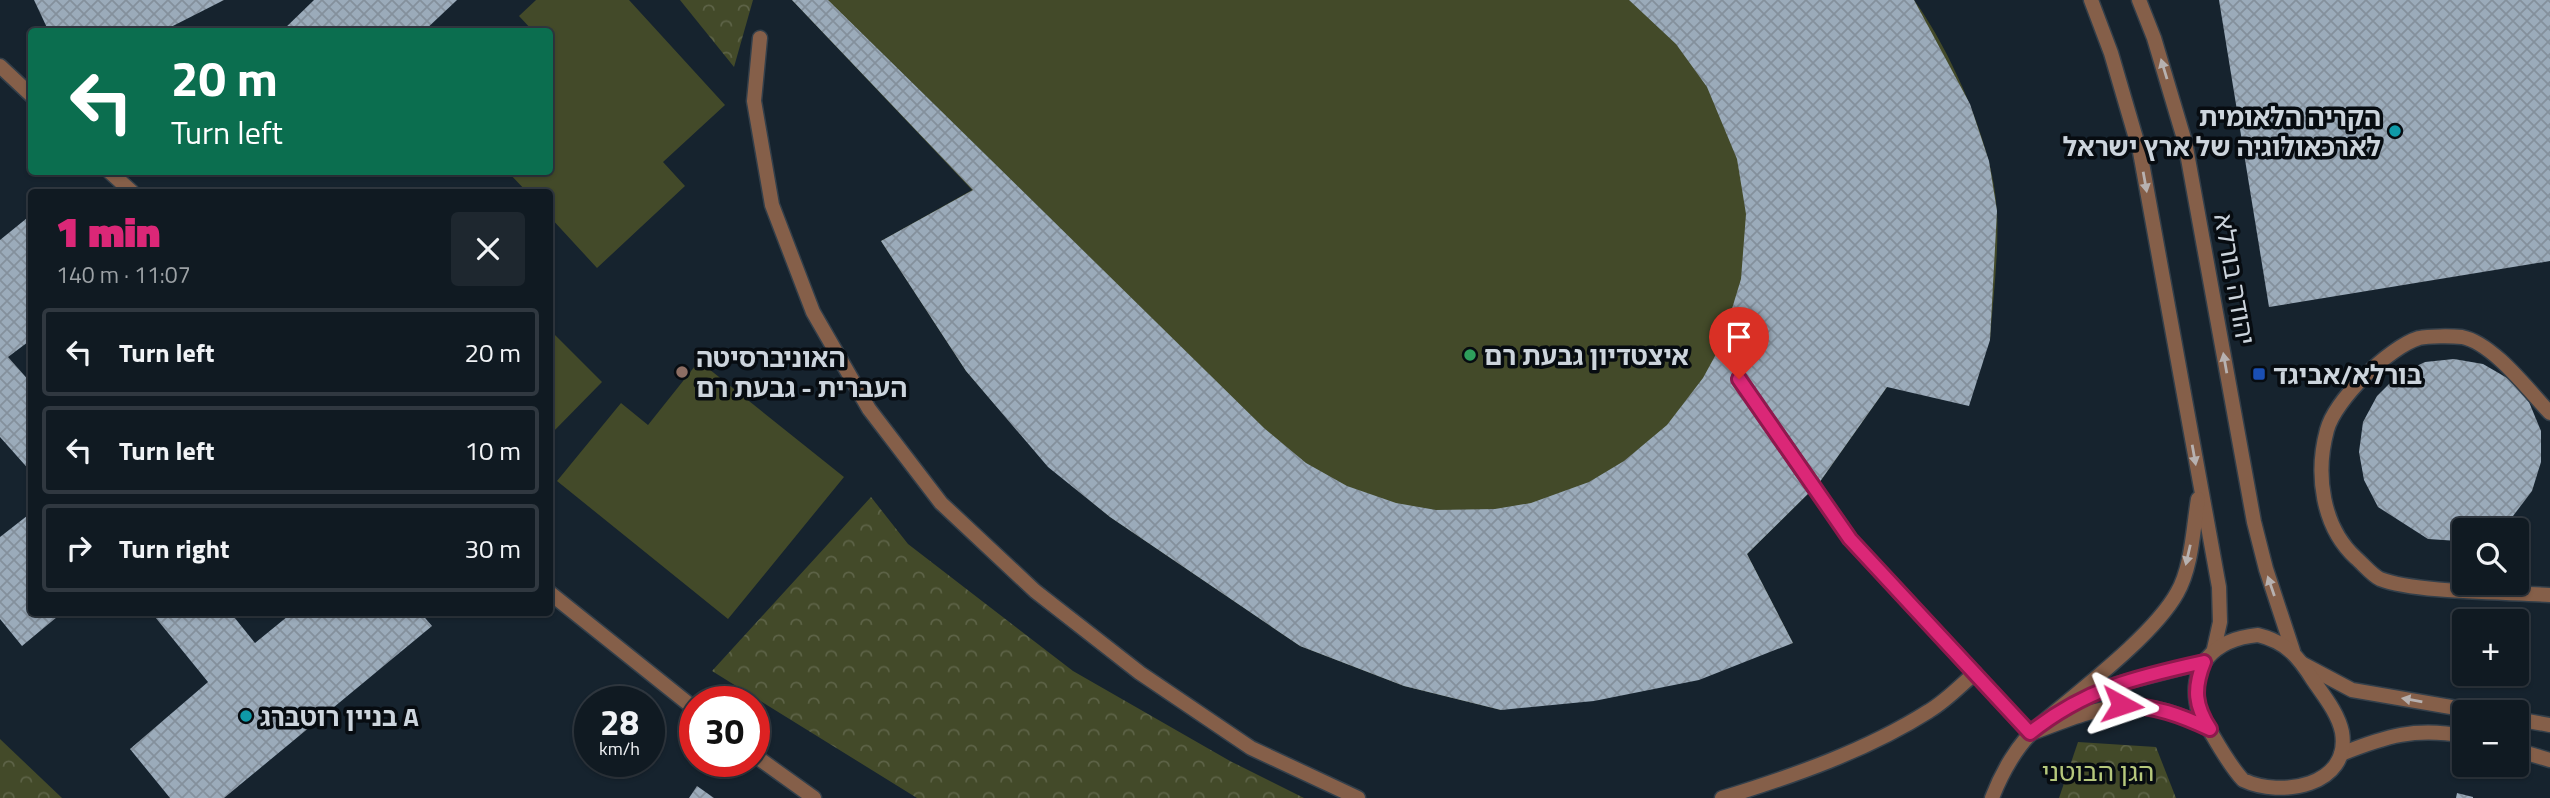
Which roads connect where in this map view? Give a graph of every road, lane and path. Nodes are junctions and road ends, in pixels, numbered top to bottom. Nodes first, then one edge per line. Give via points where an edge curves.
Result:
1 (2091, 0) edge
2 (2139, 0) edge
3 (760, 38) dead end
4 (0, 66) edge
5 (28, 92) edge
6 (113, 175) edge
7 (129, 189) edge
8 (1739, 379) dead end
9 (2550, 413) edge
10 (2200, 488) junction
11 (553, 595) edge
12 (2550, 595) edge
13 (2214, 649) junction
14 (2293, 650) junction
15 (2204, 662) junction
16 (2303, 664) junction
17 (1975, 673) junction
18 (679, 696) edge
19 (2452, 707) edge
20 (2529, 721) edge
21 (2550, 725) edge
22 (2210, 729) junction
23 (2030, 733) junction
24 (2452, 734) edge
25 (2341, 754) junction
26 (2529, 754) edge
27 (2550, 760) edge
28 (770, 766) edge
29 (2243, 780) junction
30 (814, 798) edge
31 (1358, 798) edge
32 (1722, 798) edge
33 (1992, 798) edge
34 (2249, 798) edge

1 -> 10 street via 2140,152
14 -> 2 street, יהודה בורלא via 2254,522 2185,142
3 - 31 street via 754,101 772,205 813,312 869,409 941,503 1035,591 1140,673 1251,748
4 - 5 street
6 - 7 street
8 - 17 street via 1850,539
9 - 12 street via 2509,368 2483,348 2463,337 2419,338 2385,359 2351,390 2327,428 2319,486 2340,544 2379,578 2413,586
10 - 13 street via 2220,587
10 -> 23 street via 2178,592 2160,618
11 - 18 street
13 - 14 street via 2238,636 2258,635 2277,639
13 - 15 street
14 - 16 street
15 - 22 street via 2196,681 2196,701
15 - 23 street via 2102,688 2058,711
19 -> 16 street via 2352,690
16 - 25 street via 2336,714 2342,732
17 - 23 street
17 - 32 street via 1931,710 1877,739 1801,773
20 - 21 street
22 - 23 street via 2150,706 2122,705 2092,710
22 - 29 street
23 - 33 street
24 - 25 street via 2430,730 2378,739
25 - 29 street via 2327,783 2297,797 2277,798 2258,792
26 - 27 street
28 - 30 street
29 - 34 street

